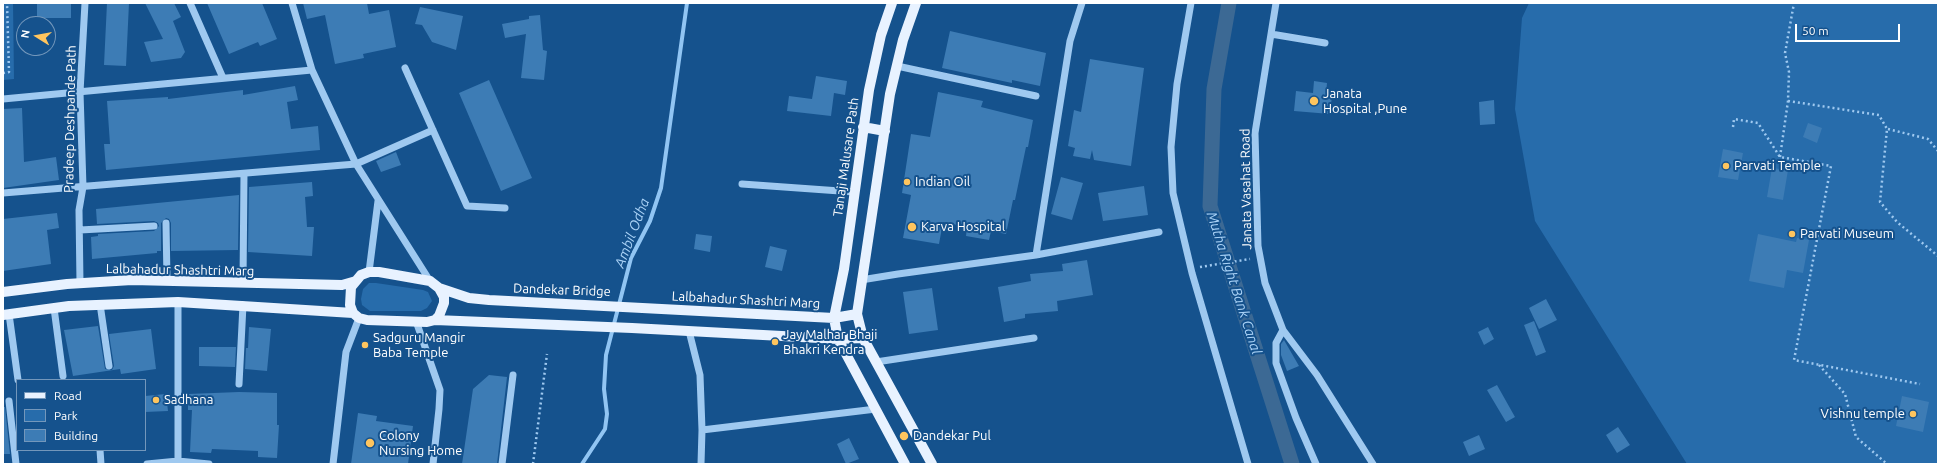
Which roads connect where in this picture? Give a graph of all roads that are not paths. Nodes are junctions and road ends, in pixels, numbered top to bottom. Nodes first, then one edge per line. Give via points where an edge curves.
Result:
1 (85, 3) edge
2 (190, 3) edge
3 (292, 3) edge
4 (892, 3) edge
5 (916, 3) edge
6 (1082, 3) edge
7 (1190, 3) edge
8 (1276, 3) edge
9 (1271, 34) junction
10 (1325, 43) dead end
11 (897, 66) junction
12 (404, 68) dead end
13 (312, 70) junction
14 (223, 78) junction
15 (80, 92) junction
16 (1036, 96) dead end
17 (3, 99) edge
18 (863, 127) junction
19 (433, 130) junction
20 (885, 130) junction
21 (356, 164) junction
22 (244, 174) junction
23 (742, 184) dead end
24 (83, 187) junction
25 (854, 192) junction
26 (3, 193) edge
27 (378, 201) junction
28 (505, 208) dead end
29 (166, 223) dead end
30 (154, 226) dead end
31 (80, 230) junction
32 (1159, 232) dead end
33 (1036, 255) junction
34 (369, 272) junction
35 (167, 280) junction
36 (861, 280) junction
37 (356, 281) junction
38 (430, 281) junction
39 (80, 283) junction
40 (242, 283) junction
41 (439, 288) junction
42 (3, 292) edge
43 (178, 302) junction
44 (100, 304) junction
45 (243, 305) junction
46 (633, 306) joint
47 (54, 308) junction
48 (6, 314) edge
49 (356, 315) junction
50 (857, 316) junction
51 (834, 318) junction
52 (435, 320) junction
53 (416, 321) junction
54 (1283, 330) junction
55 (689, 331) junction
56 (863, 338) junction
57 (1034, 338) dead end
58 (838, 339) junction
59 (876, 362) junction
60 (109, 366) dead end
61 (513, 375) dead end
62 (63, 376) dead end
63 (18, 379) edge
64 (239, 384) dead end
65 (10, 401) dead end
66 (876, 409) junction
67 (702, 430) junction
68 (100, 451) edge
69 (178, 462) edge
70 (16, 464) edge
71 (101, 464) edge
72 (147, 464) edge
73 (209, 464) edge
74 (333, 464) edge
75 (433, 464) edge
76 (502, 464) edge
77 (701, 464) edge
78 (905, 464) edge
79 (932, 464) edge
80 (1248, 464) edge
81 (1316, 464) edge
82 (1373, 464) edge

1 - 15 street, Pradeep Deshpande Path
2 - 14 street
3 - 13 street
4 - 18 main road, Tanaji Malusare Path via 869,90
5 - 11 main road
6 - 33 street via 1070,41
7 - 80 street via 1177,84 1171,148 1173,193
8 - 9 street, Janata Vasahat Road
9 - 10 street
9 - 54 street, Janata Vasahat Road via 1255,133 1258,246 1265,283
11 - 16 street
11 - 20 main road
12 - 19 street
13 - 14 street
13 - 21 street
14 - 15 street
15 - 17 street
15 - 24 street, Pradeep Deshpande Path
18 - 20 main road
18 - 25 main road, Tanaji Malusare Path
19 - 21 street
19 - 28 street via 467,206
20 - 36 main road
21 - 22 street
21 - 27 street
22 - 24 street
22 - 40 street
23 - 25 street
24 - 26 street
24 - 31 street, Pradeep Deshpande Path via 79,210
25 - 51 main road, Tanaji Malusare Path via 844,269
27 - 34 street
27 - 38 street
29 - 35 street
30 - 31 street
31 - 39 street, Pradeep Deshpande Path
32 - 33 street
33 - 36 street
34 - 37 main road via 361,275
34 - 38 main road
35 - 39 main road, Lalbahadur Shashtri Marg
35 - 40 main road, Lalbahadur Shashtri Marg
36 - 50 main road
37 - 40 main road, Lalbahadur Shashtri Marg via 342,285
37 - 49 main road via 351,287 350,305
38 - 41 main road
39 - 42 main road, Lalbahadur Shashtri Marg
41 - 46 main road, Dandekar Bridge via 469,298 489,300
41 - 52 main road via 444,303
43 - 44 main road
43 - 45 main road
43 - 69 street
44 - 47 main road
44 - 60 street
45 - 49 main road
45 - 64 street
46 - 51 main road, Lalbahadur Shashtri Marg
47 - 48 main road
47 - 62 street
48 - 63 street
49 - 53 main road via 367,320
49 - 74 street via 346,352
50 - 51 main road, Lalbahadur Shashtri Marg
50 - 56 main road
51 - 58 main road
52 - 53 main road
52 - 55 main road
53 - 75 street via 440,390
54 - 81 street via 1276,343 1276,363
54 - 82 street, Janata Vasahat Road via 1317,375
55 - 58 main road
55 - 67 street via 700,375
56 - 58 main road
56 - 59 main road
57 - 59 street
58 - 66 main road
59 - 79 main road
61 - 76 street
65 - 70 street
66 - 67 street
66 - 78 main road
67 - 77 street
68 - 71 street
69 - 72 street
69 - 73 street

